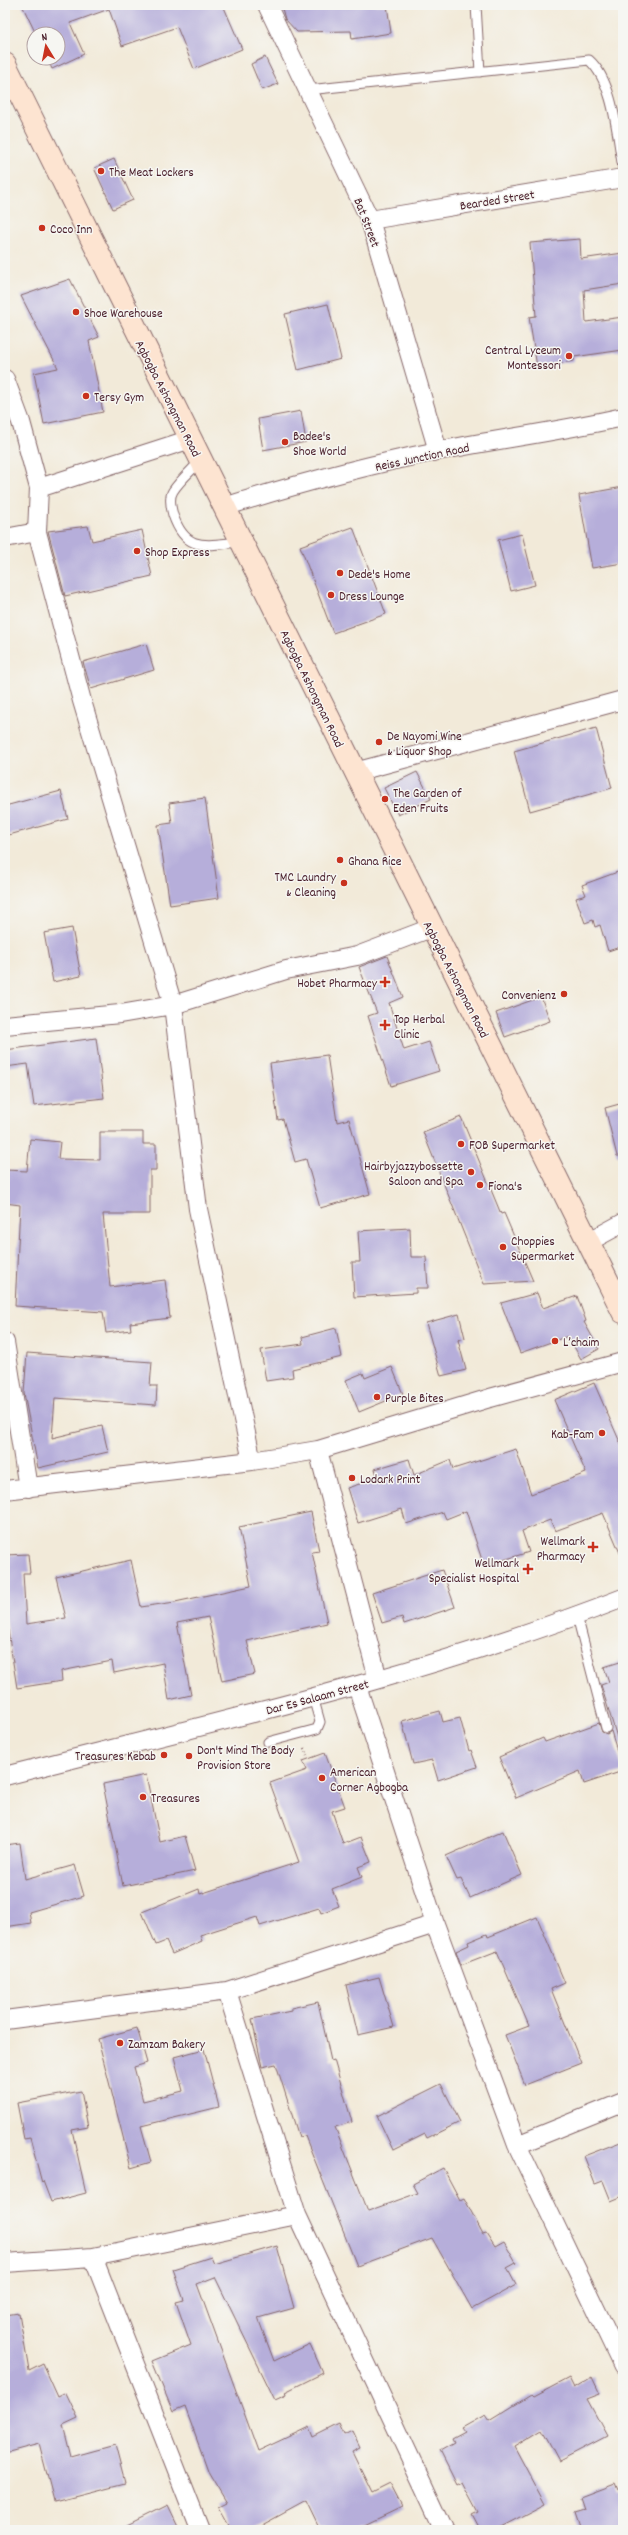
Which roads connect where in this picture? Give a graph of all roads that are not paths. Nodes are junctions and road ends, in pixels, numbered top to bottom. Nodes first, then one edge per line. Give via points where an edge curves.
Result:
1 (267, 5) edge
2 (476, 5) edge
3 (5, 64) edge
4 (480, 72) junction
5 (308, 90) junction
6 (623, 168) edge
7 (623, 178) edge
8 (370, 220) junction
9 (5, 378) edge
10 (623, 417) edge
11 (191, 439) junction
12 (438, 451) junction
13 (201, 460) junction
14 (39, 488) junction
15 (224, 507) junction
16 (37, 532) junction
17 (5, 538) edge
18 (241, 542) junction
19 (623, 700) edge
20 (354, 772) junction
21 (431, 928) junction
22 (173, 1005) junction
23 (5, 1025) edge
24 (623, 1223) edge
25 (588, 1242) junction
26 (623, 1312) edge
27 (5, 1342) edge
28 (623, 1362) edge
29 (318, 1450) junction
30 (252, 1461) junction
31 (28, 1488) junction
32 (5, 1490) edge
33 (623, 1598) edge
34 (577, 1616) junction
35 (378, 1679) junction
36 (357, 1686) junction
37 (313, 1697) junction
38 (606, 1728) dead end
39 (268, 1742) dead end
40 (5, 1776) edge
41 (435, 1924) junction
42 (227, 1991) junction
43 (5, 2020) edge
44 (623, 2102) edge
45 (518, 2145) junction
46 (297, 2215) junction
47 (93, 2257) junction
48 (5, 2263) edge
49 (623, 2366) edge
50 (200, 2530) edge
51 (444, 2530) edge

1 - 5 street, Bat Street
2 - 4 lane
3 - 11 street, Agbogba Ashongman Road via 123,308
4 - 5 lane
4 - 6 lane via 589,60 598,68 607,84
5 - 8 street, Bat Street
7 - 8 street, Bearded Street
8 - 12 street, Bat Street
9 - 14 street via 21,422
10 - 12 street, Reiss Junction Road via 564,430
11 - 13 street, Agbogba Ashongman Road
11 - 14 street
12 - 15 street, Reiss Junction Road via 291,486
13 - 15 street, Agbogba Ashongman Road
13 - 18 lane via 172,492 171,508 178,531 187,540 204,545
14 - 16 street
15 - 18 street, Agbogba Ashongman Road
16 - 17 street
16 - 22 street via 82,701
18 - 20 street, Agbogba Ashongman Road
19 - 20 street
20 - 21 street, Agbogba Ashongman Road
21 - 22 street via 357,956 286,970
21 - 25 street, Agbogba Ashongman Road
22 - 23 street via 120,1014
22 - 30 street via 198,1209
24 - 25 street
25 - 26 street, Agbogba Ashongman Road
27 - 31 street
28 - 29 street via 490,1398
29 - 30 street
29 - 35 street
30 - 31 street
31 - 32 street
33 - 34 street, Dar Es Salaam Street
34 - 35 street, Dar Es Salaam Street
34 - 38 lane
35 - 36 street, Dar Es Salaam Street
36 - 37 street, Dar Es Salaam Street
36 - 41 street
37 - 39 lane via 320,1726
37 - 40 street, Dar Es Salaam Street
41 - 42 street
41 - 45 street
42 - 43 street
42 - 46 street
44 - 45 street
45 - 49 street
46 - 47 street
46 - 51 street
47 - 48 street
47 - 50 street

